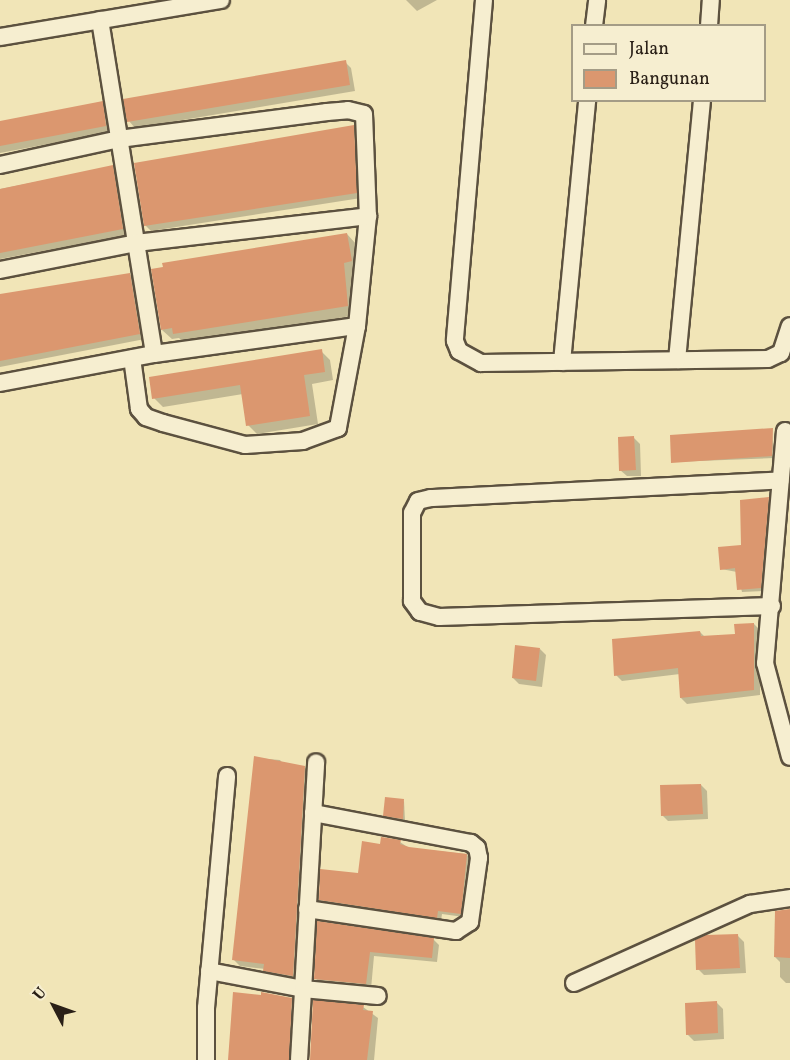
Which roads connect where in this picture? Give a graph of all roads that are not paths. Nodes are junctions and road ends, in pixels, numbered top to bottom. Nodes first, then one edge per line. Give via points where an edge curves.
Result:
1 (221, 0) edge
2 (484, 0) edge
3 (597, 0) edge
4 (711, 0) edge
5 (100, 20) junction
6 (594, 24) edge
7 (709, 24) edge
8 (0, 37) edge
9 (587, 102) edge
10 (702, 102) edge
11 (119, 139) junction
12 (0, 165) edge
13 (368, 216) junction
14 (136, 243) junction
15 (0, 270) edge
16 (357, 326) junction
17 (790, 326) edge
18 (154, 354) junction
19 (132, 358) junction
20 (678, 360) junction
21 (561, 362) junction
22 (0, 383) edge
23 (785, 431) dead end
24 (781, 480) junction
25 (772, 606) junction
26 (790, 757) edge
27 (316, 762) dead end
28 (227, 776) dead end
29 (313, 813) junction
30 (790, 898) edge
31 (308, 909) junction
32 (209, 971) junction
33 (574, 983) dead end
34 (303, 989) junction
35 (378, 996) dead end
36 (206, 1060) edge
37 (299, 1060) edge

1 - 5 street
2 - 21 street via 455,341 467,358 481,363
3 - 6 street
4 - 7 street
5 - 8 street
5 - 11 street
9 - 21 street
10 - 20 street
11 - 12 street
11 - 13 street via 360,111 366,119
11 - 14 street
13 - 14 street
13 - 16 street
14 - 15 street
14 - 18 street
16 - 18 street
16 - 19 street via 338,428 303,441 246,445 146,417 139,409
17 - 20 street via 781,353 768,359
18 - 19 street
19 - 22 street
20 - 21 street
23 - 24 street
24 - 25 street
24 - 25 street via 431,498 418,501 412,513 412,601 420,612 439,617
25 - 26 street via 765,663
27 - 29 street
28 - 32 street
29 - 31 street
29 - 31 street via 471,843 479,858 470,922 456,931
30 - 33 street via 750,904
31 - 34 street
32 - 34 street
32 - 36 street
34 - 35 street
34 - 37 street

